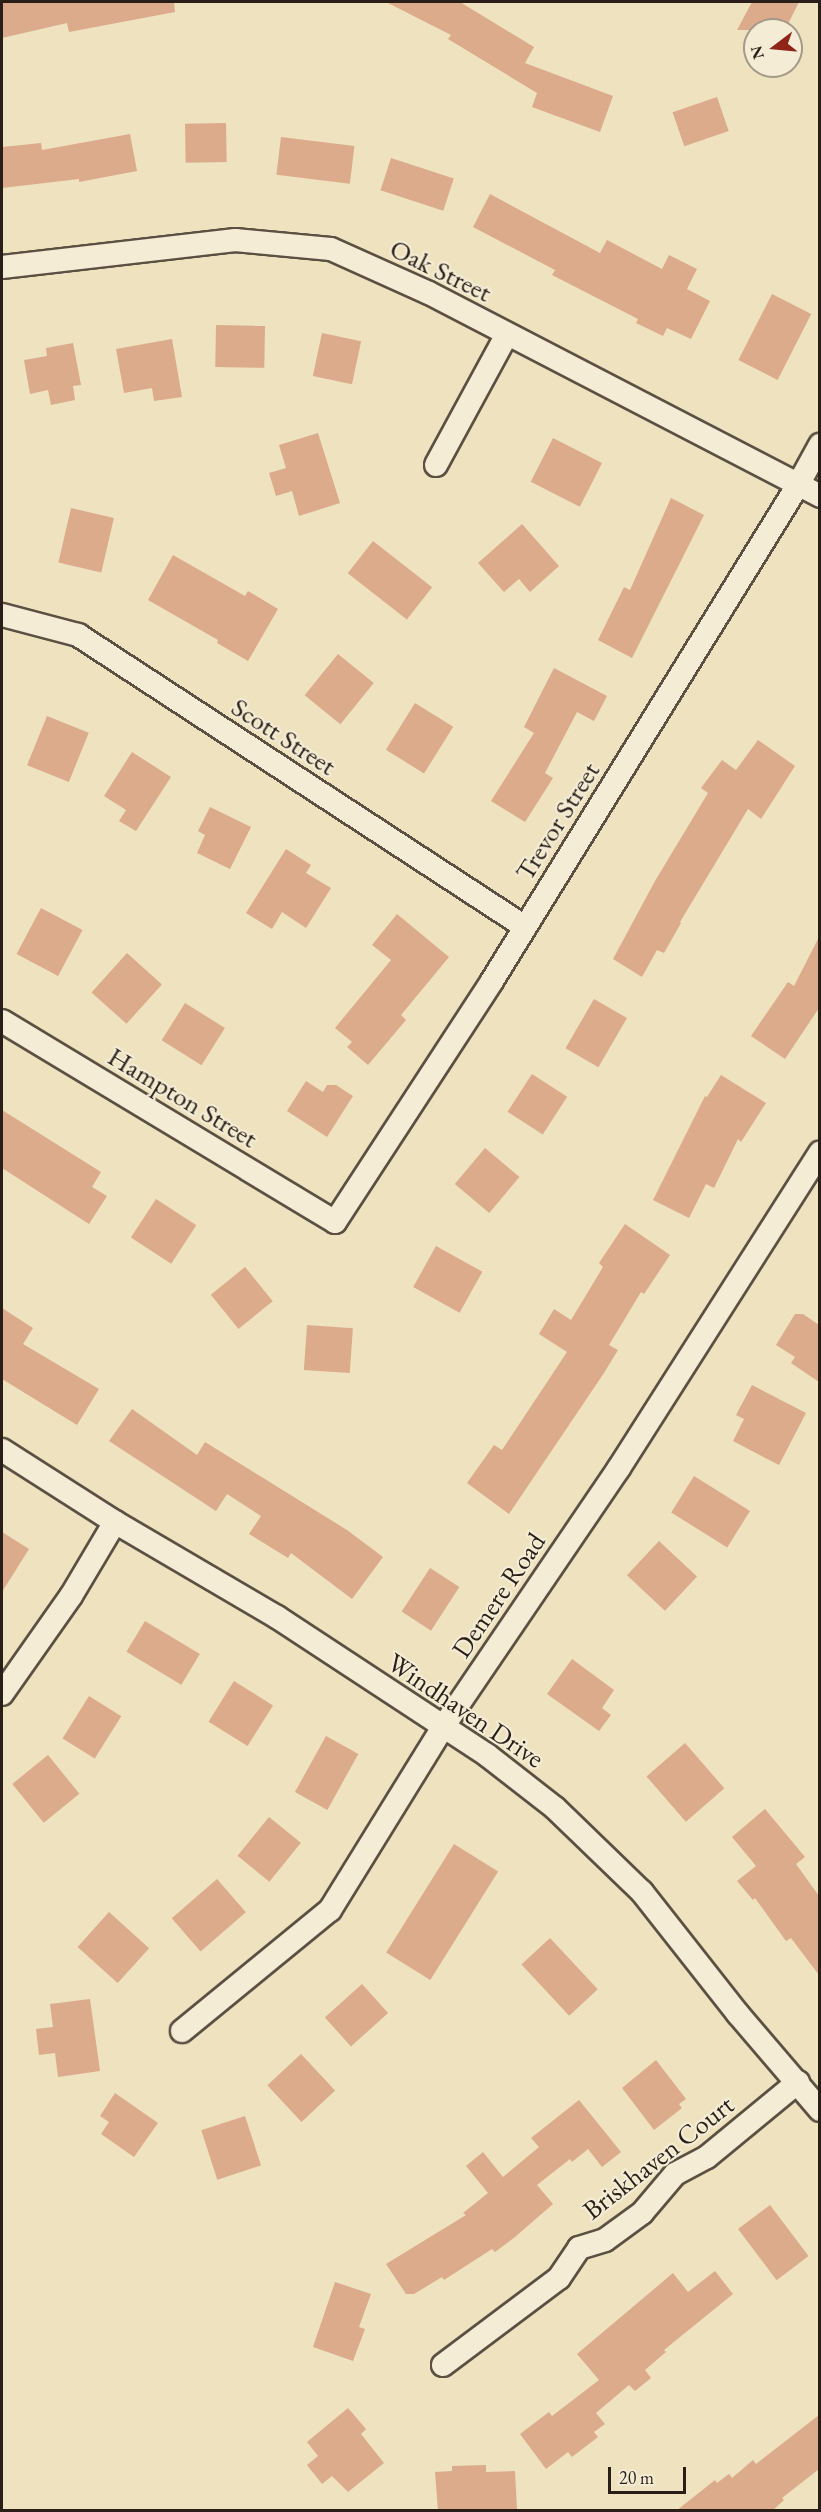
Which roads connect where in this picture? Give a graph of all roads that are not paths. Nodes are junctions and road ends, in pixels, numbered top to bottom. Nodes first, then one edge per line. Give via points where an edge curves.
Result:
1 (2, 267) edge
2 (507, 334) junction
3 (819, 444) edge
4 (436, 465) dead end
5 (798, 485) junction
6 (819, 496) edge
7 (2, 615) edge
8 (525, 927) junction
9 (2, 1021) edge
10 (819, 1153) edge
11 (335, 1222) joint
12 (2, 1450) edge
13 (115, 1522) junction
14 (2, 1694) edge
15 (443, 1727) junction
16 (182, 2031) dead end
17 (798, 2082) junction
18 (819, 2109) edge
19 (442, 2365) dead end

1 - 2 street, Oak Street via 235,240 330,249 429,293
2 - 4 street
2 - 5 street, Oak Street
3 - 5 street, Trevor Street
5 - 6 street, Oak Street
5 - 8 street, Trevor Street
7 - 8 street, Scott Street via 78,635
8 - 11 street, Trevor Street
9 - 11 street, Hampton Street
10 - 15 street, Demere Road via 619,1468
12 - 13 street, Windhaven Drive
13 - 14 street via 71,1596
13 - 15 street, Windhaven Drive via 277,1617
15 - 16 street, Demere Road via 330,1910
15 - 17 street, Windhaven Drive via 487,1755 555,1808 642,1892 738,2014
17 - 18 street, Windhaven Drive
17 - 19 street, Briskhaven Court via 707,2157 675,2175 642,2213 605,2240 579,2248 559,2278

